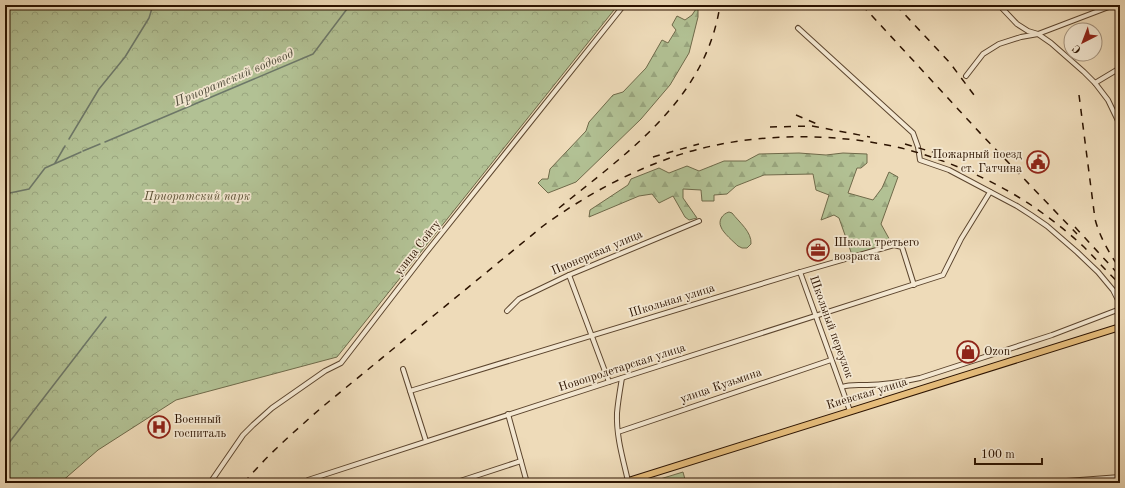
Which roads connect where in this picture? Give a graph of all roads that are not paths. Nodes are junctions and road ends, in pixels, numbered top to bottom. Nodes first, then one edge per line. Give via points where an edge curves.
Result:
1 (624, 5) edge
2 (999, 5) edge
3 (1114, 5) edge
4 (798, 28) dead end
5 (1038, 34) junction
6 (1120, 68) edge
7 (966, 76) dead end
8 (1095, 83) junction
9 (1120, 125) edge
10 (990, 192) junction
11 (700, 221) dead end
12 (800, 272) junction
13 (569, 275) junction
14 (914, 285) junction
15 (1120, 304) edge
16 (1120, 309) edge
17 (507, 311) dead end
18 (816, 317) junction
19 (1120, 327) edge
20 (593, 336) junction
21 (831, 360) junction
22 (403, 369) dead end
23 (622, 378) junction
24 (609, 382) junction
25 (842, 386) junction
26 (410, 391) junction
27 (850, 411) junction
28 (508, 414) junction
29 (618, 432) junction
30 (426, 441) junction
31 (521, 461) junction
32 (1120, 477) edge
33 (307, 482) edge
34 (625, 482) edge
35 (210, 483) edge
36 (454, 483) edge
37 (527, 483) edge
38 (1040, 483) edge
39 (1046, 483) edge

1 - 35 street, улица Сойту via 341,363 325,371 272,408 253,425 243,435
2 - 5 street via 1017,24
3 - 5 street
4 - 10 street via 913,133 920,160 949,170
5 - 7 street via 999,44 983,54
5 - 8 street via 1051,42
6 - 8 street
8 - 9 street via 1108,100
10 - 14 street, Новопролетарская улица via 961,239 943,275
10 - 15 street via 1031,214 1072,247 1098,272 1113,290
11 - 13 street, Пионерская улица
12 - 14 street, Школьная улица via 894,246 902,247
12 - 18 street, Школьный переулок
12 - 20 street, Школьная улица
13 - 17 street, Пионерская улица via 519,299
13 - 20 street
14 - 18 street, Новопролетарская улица
16 - 25 street, Киевская улица via 1052,335 920,378 887,384
18 - 21 street, Школьный переулок
18 - 23 street, Новопролетарская улица
19 - 27 main road, Киевская улица
20 - 24 street
20 - 26 street, Школьная улица
21 - 25 street, Школьный переулок
21 - 29 street, улица Кузьмина
22 - 26 street
23 - 24 street, Новопролетарская улица
23 - 29 street
24 - 28 street, Новопролетарская улица
25 - 27 street, Школьный переулок
26 - 30 street
27 - 34 main road, Киевская улица
28 - 30 street, Новопролетарская улица
28 - 31 street
29 - 34 street
30 - 33 street, Новопролетарская улица
31 - 36 street
31 - 37 street
32 - 39 street
38 - 39 street

